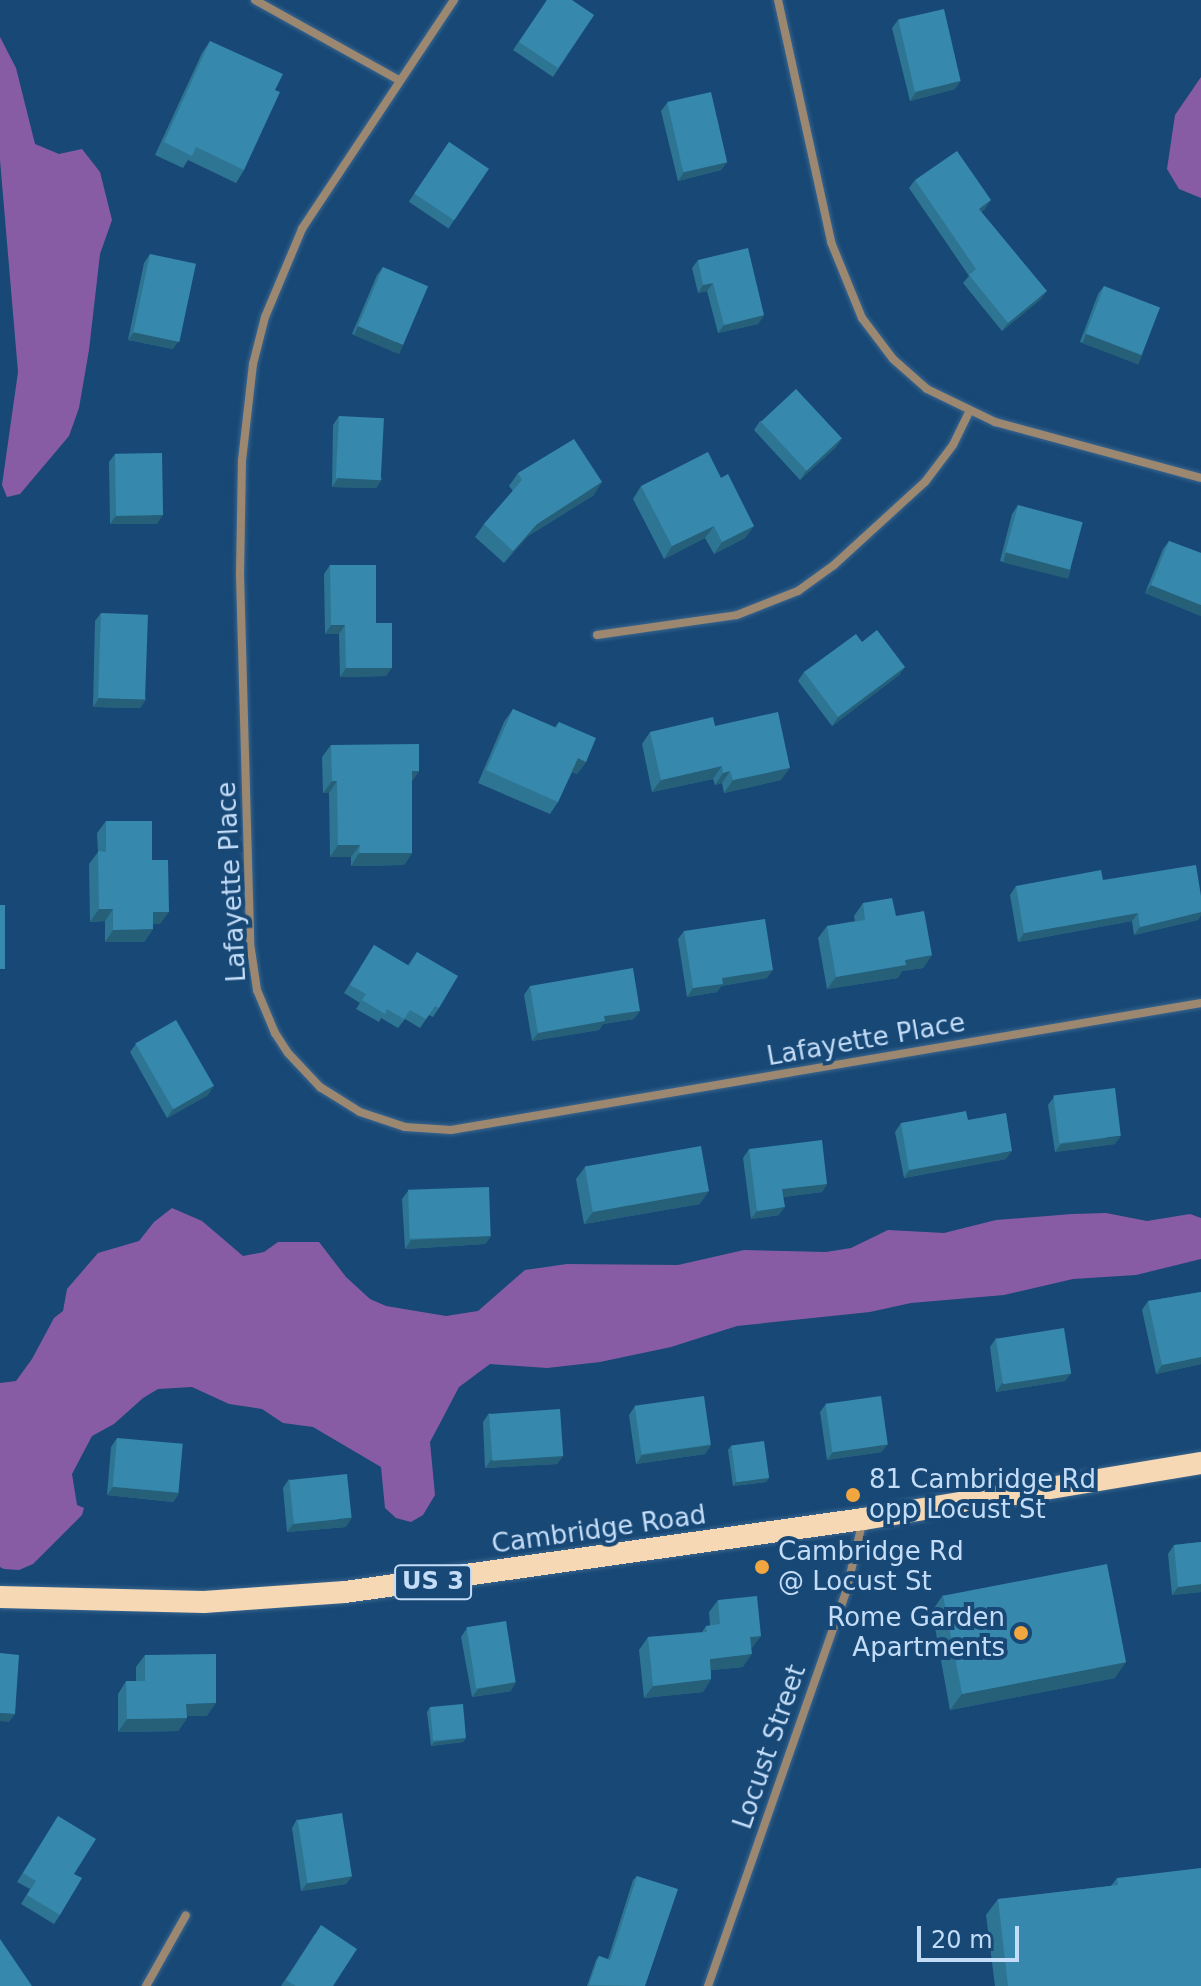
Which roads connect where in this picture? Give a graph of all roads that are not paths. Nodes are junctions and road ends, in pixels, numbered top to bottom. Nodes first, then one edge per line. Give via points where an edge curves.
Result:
1 (255, 0) edge
2 (454, 0) edge
3 (778, 0) edge
4 (399, 80) junction
5 (969, 412) junction
6 (1201, 478) edge
7 (597, 635) dead end
8 (1201, 1003) edge
9 (1201, 1463) edge
10 (863, 1519) junction
11 (0, 1597) edge
12 (186, 1915) dead end
13 (146, 1986) edge
14 (708, 1986) edge

1 - 4 street
2 - 4 street, Lafayette Place
3 - 5 street via 831,242 854,304 893,359 927,389
4 - 8 street, Lafayette Place via 327,187 287,261 265,317 245,411 240,575 252,966 275,1033 303,1071 360,1112 405,1127 451,1130
5 - 6 street
5 - 7 street via 925,482 798,591 737,615
9 - 10 highway, Cambridge Road / US 3
10 - 11 highway, Cambridge Road / US 3 via 454,1580 300,1597 190,1602
10 - 14 street, Locust Street via 847,1588
12 - 13 street

